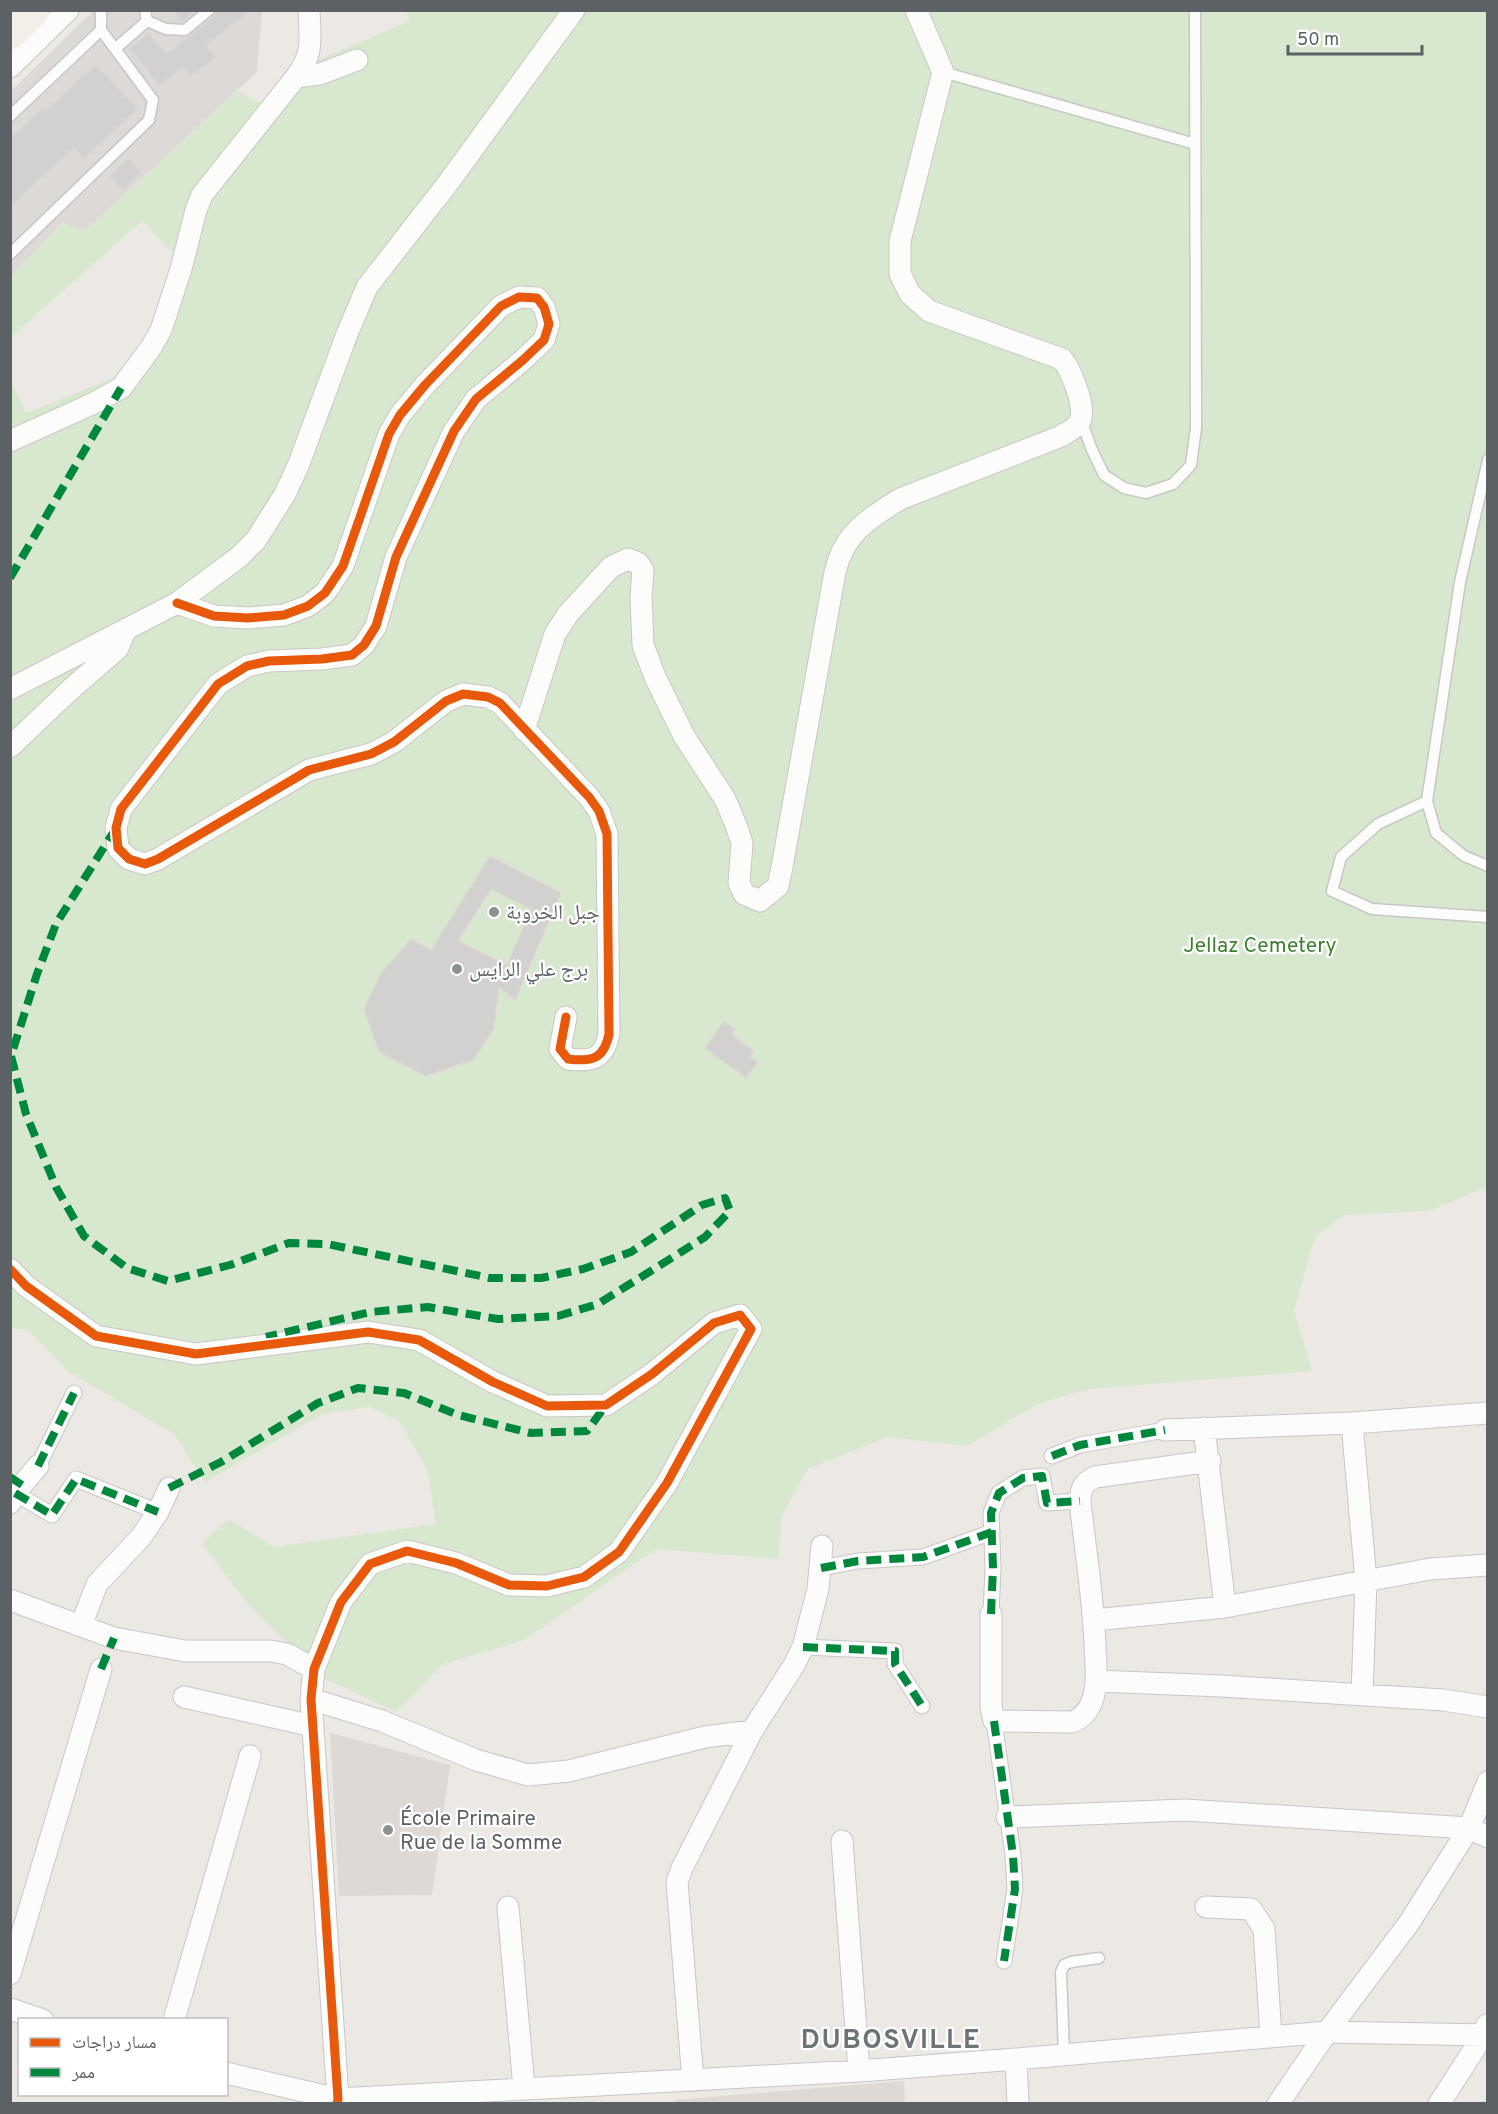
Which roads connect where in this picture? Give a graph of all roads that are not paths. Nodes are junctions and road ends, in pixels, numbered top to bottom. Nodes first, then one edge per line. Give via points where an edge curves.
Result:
1 (33, 10) edge
2 (68, 10) edge
3 (101, 10) edge
4 (209, 10) edge
5 (309, 10) edge
6 (574, 10) edge
7 (916, 10) edge
8 (1195, 10) edge
9 (146, 16) edge
10 (101, 30) junction
11 (10, 33) edge
12 (115, 49) junction
13 (357, 60) dead end
14 (10, 67) edge
15 (943, 72) junction
16 (296, 77) junction
17 (10, 116) edge
18 (1195, 144) junction
19 (10, 254) edge
20 (1081, 420) junction
21 (10, 441) edge
22 (1488, 460) edge
23 (177, 603) junction
24 (126, 629) junction
25 (10, 689) edge
26 (524, 730) junction
27 (10, 747) edge
28 (1428, 801) junction
29 (1488, 866) edge
30 (1488, 917) edge
31 (566, 1017) dead end
32 (10, 1269) edge
33 (74, 1393) dead end
34 (1488, 1413) edge
35 (1352, 1423) junction
36 (1204, 1428) junction
37 (1165, 1430) joint
38 (1052, 1456) dead end
39 (1210, 1461) junction
40 (38, 1466) joint
41 (169, 1488) dead end
42 (15, 1489) edge
43 (1080, 1501) junction
44 (158, 1512) junction
45 (992, 1532) junction
46 (822, 1546) dead end
47 (1488, 1565) edge
48 (821, 1568) junction
49 (1366, 1581) junction
50 (10, 1600) edge
51 (1225, 1607) junction
52 (991, 1614) joint
53 (1094, 1620) junction
54 (81, 1626) junction
55 (803, 1647) junction
56 (101, 1669) dead end
57 (314, 1669) junction
58 (1096, 1681) junction
59 (1362, 1695) junction
60 (184, 1697) dead end
61 (311, 1699) junction
62 (922, 1707) dead end
63 (1488, 1707) edge
64 (994, 1721) junction
65 (313, 1726) junction
66 (752, 1731) junction
67 (250, 1756) dead end
68 (1488, 1782) edge
69 (1007, 1817) junction
70 (1478, 1833) edge
71 (843, 1841) dead end
72 (508, 1906) dead end
73 (1206, 1907) dead end
74 (1099, 1958) dead end
75 (1004, 1961) dead end
76 (10, 1974) edge
77 (10, 2009) edge
78 (40, 2018) edge
79 (174, 2018) edge
80 (1327, 2032) junction
81 (1271, 2037) junction
82 (1485, 2039) edge
83 (1064, 2054) junction
84 (1016, 2060) junction
85 (859, 2071) junction
86 (228, 2074) edge
87 (693, 2080) junction
88 (524, 2088) junction
89 (337, 2101) edge
90 (1018, 2103) edge
91 (1278, 2103) edge
92 (1439, 2103) edge

1 - 11 main road
2 - 14 street
3 - 10 lane
4 - 9 lane via 186,30 165,29
5 - 16 street via 309,54
6 - 23 street via 368,287 353,317 298,466 271,518 239,557
7 - 15 street
8 - 18 lane
9 - 12 lane
10 - 12 lane
10 - 17 lane
12 - 19 lane via 153,100 149,120
13 - 16 street via 320,74
15 - 18 lane
15 - 20 street via 900,241 900,274 910,294 929,310 1062,359 1070,370
16 - 21 street via 202,195 161,330 121,388
18 - 20 lane via 1196,428 1191,465 1173,484 1146,493 1124,488 1104,475
20 - 26 street via 1059,437 900,499 876,514 843,549 835,572 778,886 760,901 744,894 739,883 742,843 736,825 725,799 684,736 643,645 643,570 638,563 627,559 611,567 568,614 555,634
22 - 28 lane via 1460,582
23 - 24 street
23 - 26 street via 214,616 248,618 284,615 308,606 324,593 342,566 389,434 400,415 501,306 519,297 537,298 549,324 544,340 477,399 454,431 396,556 376,626 364,645 352,655 247,666 218,684 121,808 116,828 118,848 129,859 145,864 158,859 309,770 371,754 394,742 446,701 463,694 500,703
24 - 25 street
24 - 27 street via 118,648
26 - 31 street via 589,797 607,834 609,1034 606,1048 596,1058 568,1059 560,1049
28 - 29 lane via 1436,833 1464,856
28 - 30 lane via 1378,824 1341,857 1332,891 1372,909
32 - 57 street via 26,1286 96,1336 196,1354 368,1332 419,1340 493,1382 547,1406 606,1405 652,1374 714,1323 740,1315 751,1329 667,1483 620,1552 584,1577 547,1586 509,1585 456,1563 407,1551 370,1564 341,1602
33 - 40 street
34 - 35 street
35 - 36 street
35 - 49 street
36 - 37 street
36 - 39 street
37 - 38 street via 1080,1445
39 - 43 street via 1095,1477 1081,1488
39 - 51 street
40 - 42 street
41 - 44 street
42 - 44 street via 52,1515 76,1479
43 - 45 street via 1047,1503 1042,1476 1023,1478 999,1493 991,1513
43 - 53 street
44 - 54 street via 135,1545 97,1584
45 - 48 street via 923,1557
45 - 52 street
46 - 48 street
47 - 49 street via 1430,1569
48 - 55 street
49 - 51 street
49 - 59 street
50 - 54 street
51 - 53 street
52 - 64 street
53 - 58 street
54 - 57 street via 168,1650 287,1654
55 - 62 street via 895,1650 895,1664
55 - 66 street
56 - 76 street
57 - 61 street
58 - 59 street
58 - 64 street via 1092,1702 1080,1719
59 - 63 street
60 - 65 street
61 - 65 street
61 - 66 street via 382,1721 484,1763 528,1775 569,1771 705,1737
64 - 69 street
65 - 89 street
66 - 87 street via 677,1882
67 - 79 street
68 - 70 street
69 - 70 street via 1185,1810
69 - 75 street via 1015,1889
70 - 80 street
71 - 85 street
72 - 88 street
73 - 81 street via 1251,1909 1264,1929
74 - 83 lane via 1071,1962 1061,1972
77 - 78 street
80 - 81 street
80 - 82 street
80 - 91 street
81 - 83 street
82 - 92 street
83 - 84 street
84 - 85 street
84 - 90 street
85 - 87 street
86 - 89 street
87 - 88 street
88 - 89 street

